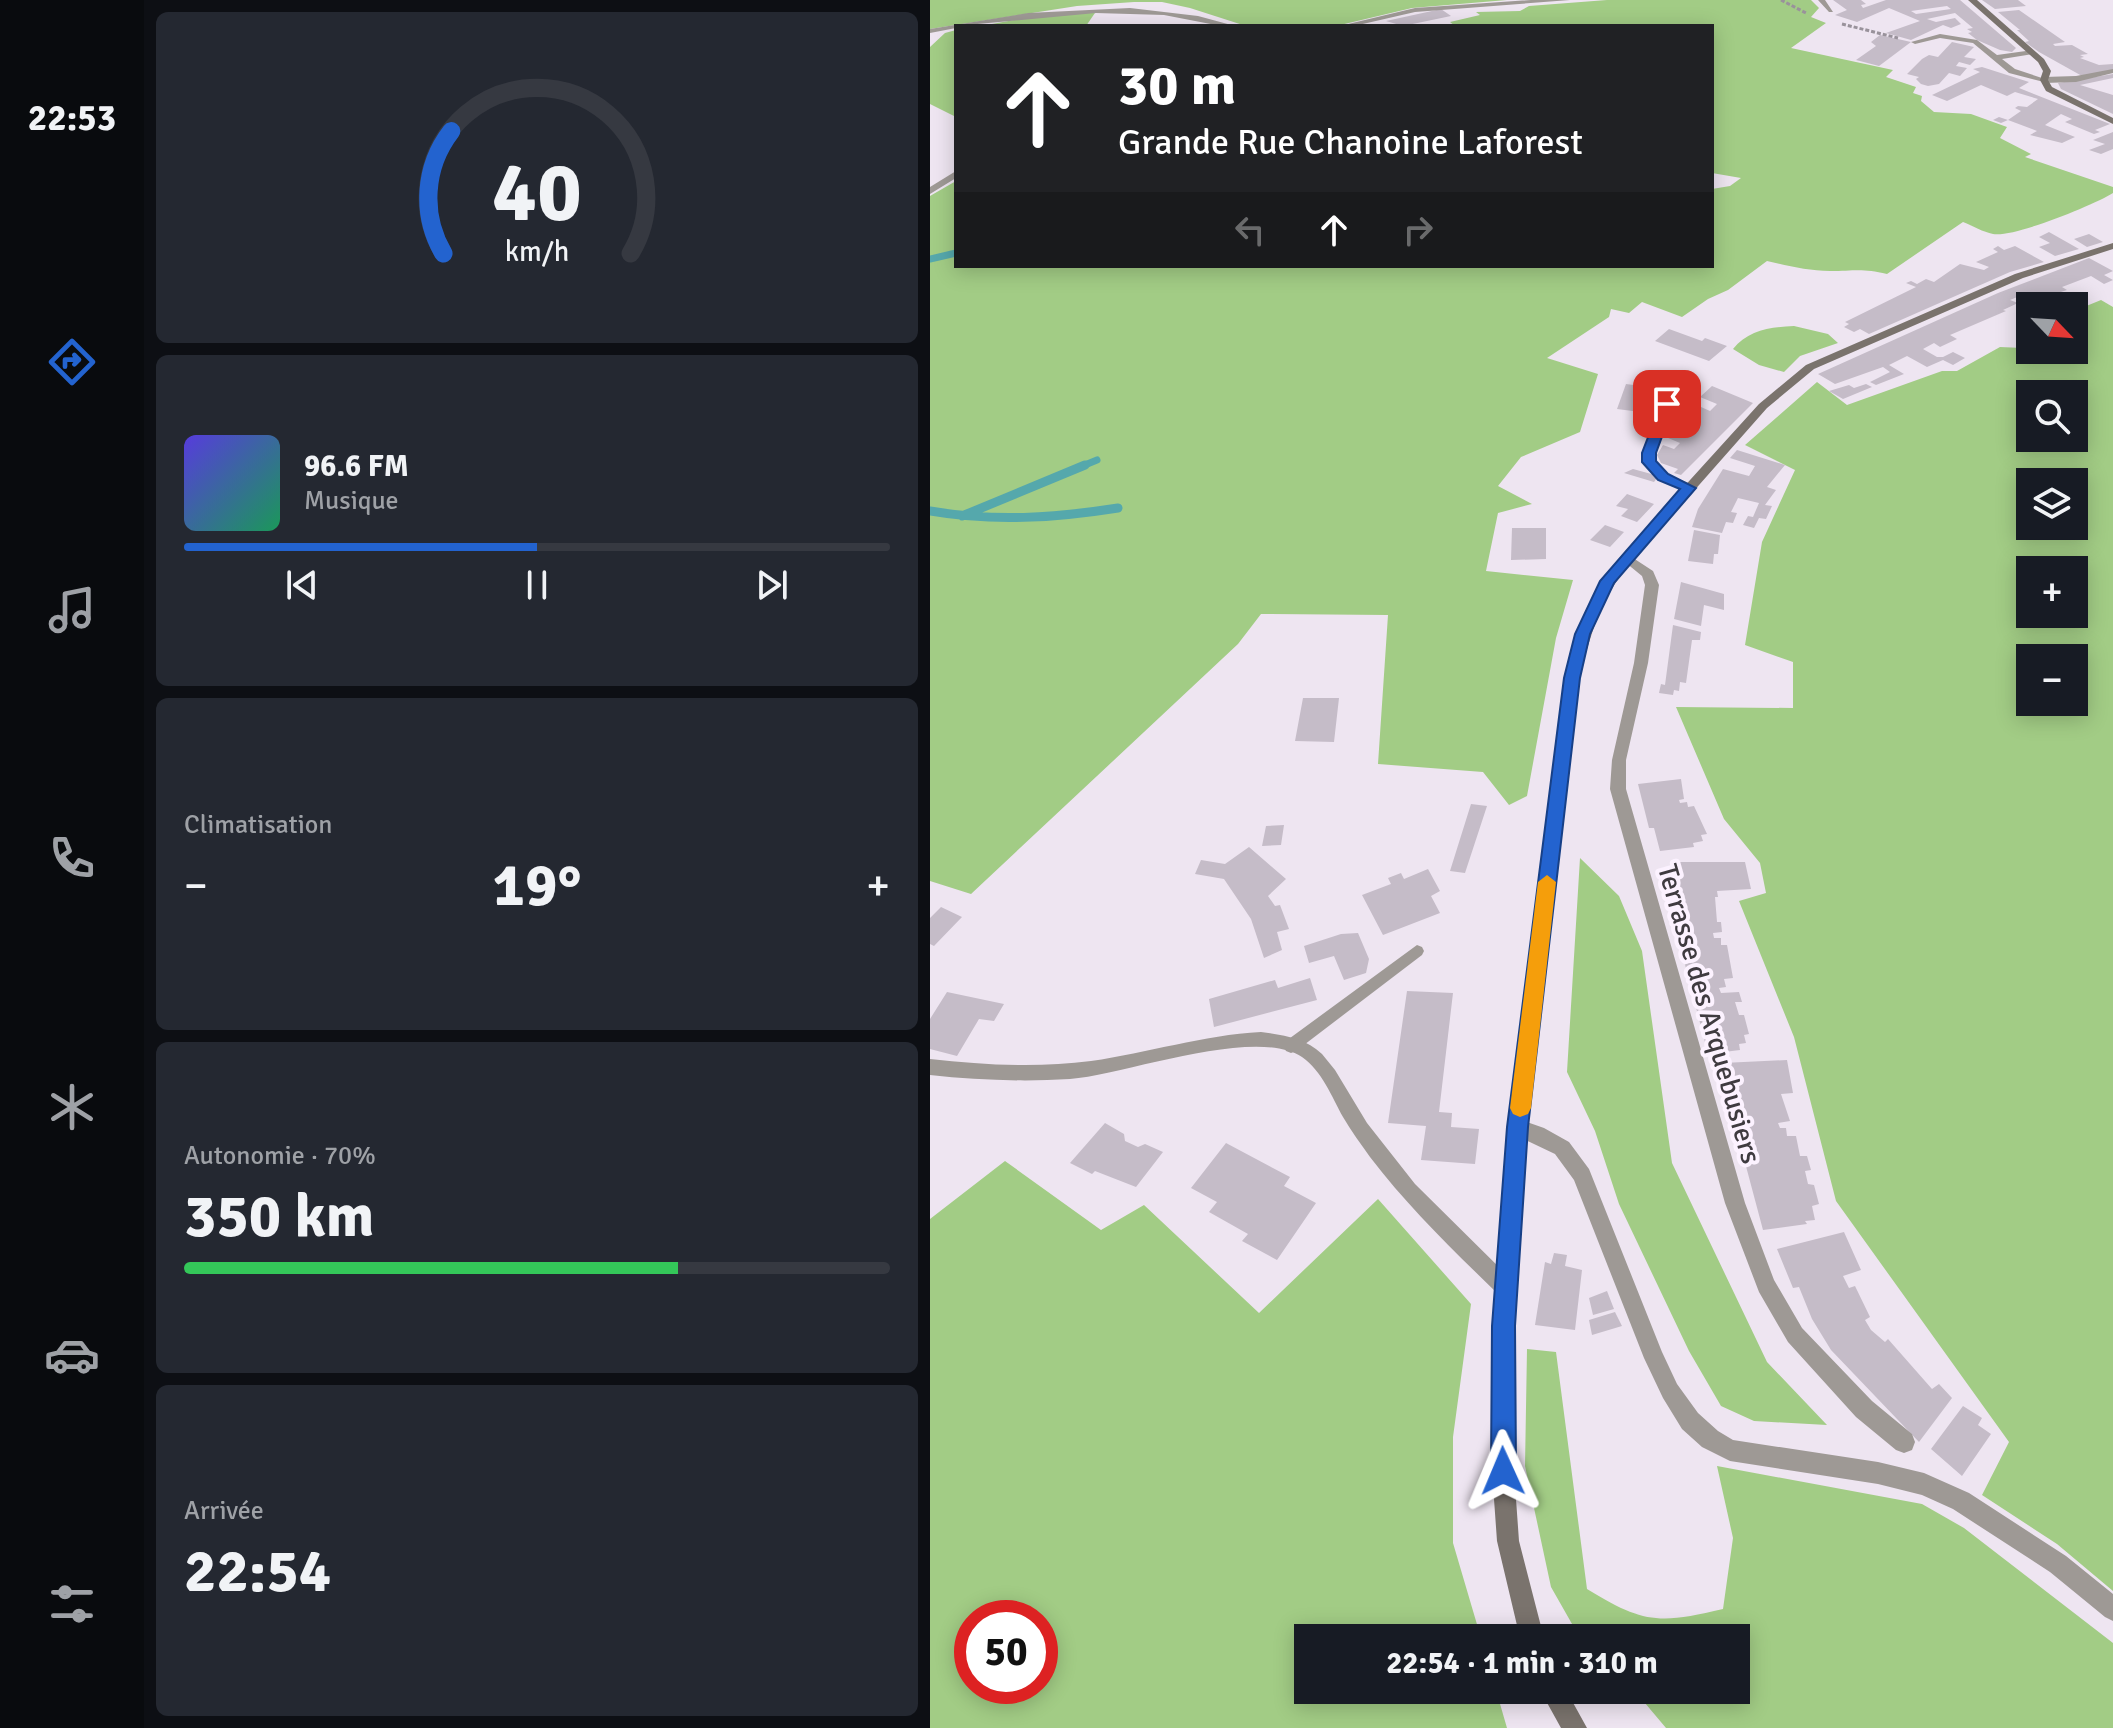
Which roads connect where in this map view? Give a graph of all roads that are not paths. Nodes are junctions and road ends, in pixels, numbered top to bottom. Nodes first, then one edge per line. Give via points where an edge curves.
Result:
1 (1566, 0) edge
2 (1821, 0) edge
3 (1972, 0) edge
4 (1831, 11) dead end
5 (970, 24) edge
6 (1226, 24) edge
7 (1353, 24) edge
8 (954, 27) edge
9 (930, 31) edge
10 (1915, 42) road end
11 (2030, 52) junction
12 (1995, 58) junction
13 (2113, 71) edge
14 (2046, 85) junction
15 (2113, 121) edge
16 (954, 175) edge
17 (930, 191) edge
18 (2113, 246) edge
19 (1676, 380) dead end
20 (1689, 488) junction
21 (1627, 558) junction
22 (1417, 951) dead end
23 (1291, 1046) junction
24 (930, 1067) edge
25 (1518, 1127) junction
26 (1506, 1288) junction
27 (1904, 1442) dead end
28 (2113, 1609) edge
29 (1526, 1624) edge
30 (1560, 1704) edge
31 (1575, 1728) edge

1 - 7 street via 1415,10
2 - 4 lane
3 - 11 main road
5 - 6 street via 1135,3 1189,10
8 - 9 street
10 - 12 lane via 1956,37 1975,41
11 - 12 lane
11 - 14 main road via 2047,71
12 - 14 lane
13 - 14 street
14 - 15 main road
16 - 17 street
18 - 20 main road via 2019,276 1810,367 1763,406
19 - 20 street via 1649,462 1663,477
20 - 21 main road
21 - 25 main road via 1593,607 1572,678
21 - 27 street, Terrasse des Arquebusiers via 1648,574 1652,585 1618,789 1735,1203 1766,1285 1795,1335 1864,1409
22 - 23 lane
23 - 24 street via 1237,1040 1091,1069 1037,1073
23 - 26 street via 1306,1051 1328,1073 1356,1123 1398,1178
25 - 26 main road
25 - 28 street via 1562,1148 1582,1175 1654,1358 1690,1421 1710,1439 1730,1450 1924,1484 1961,1501 2058,1564
26 - 29 main road via 1501,1395 1507,1527
30 - 31 main road

